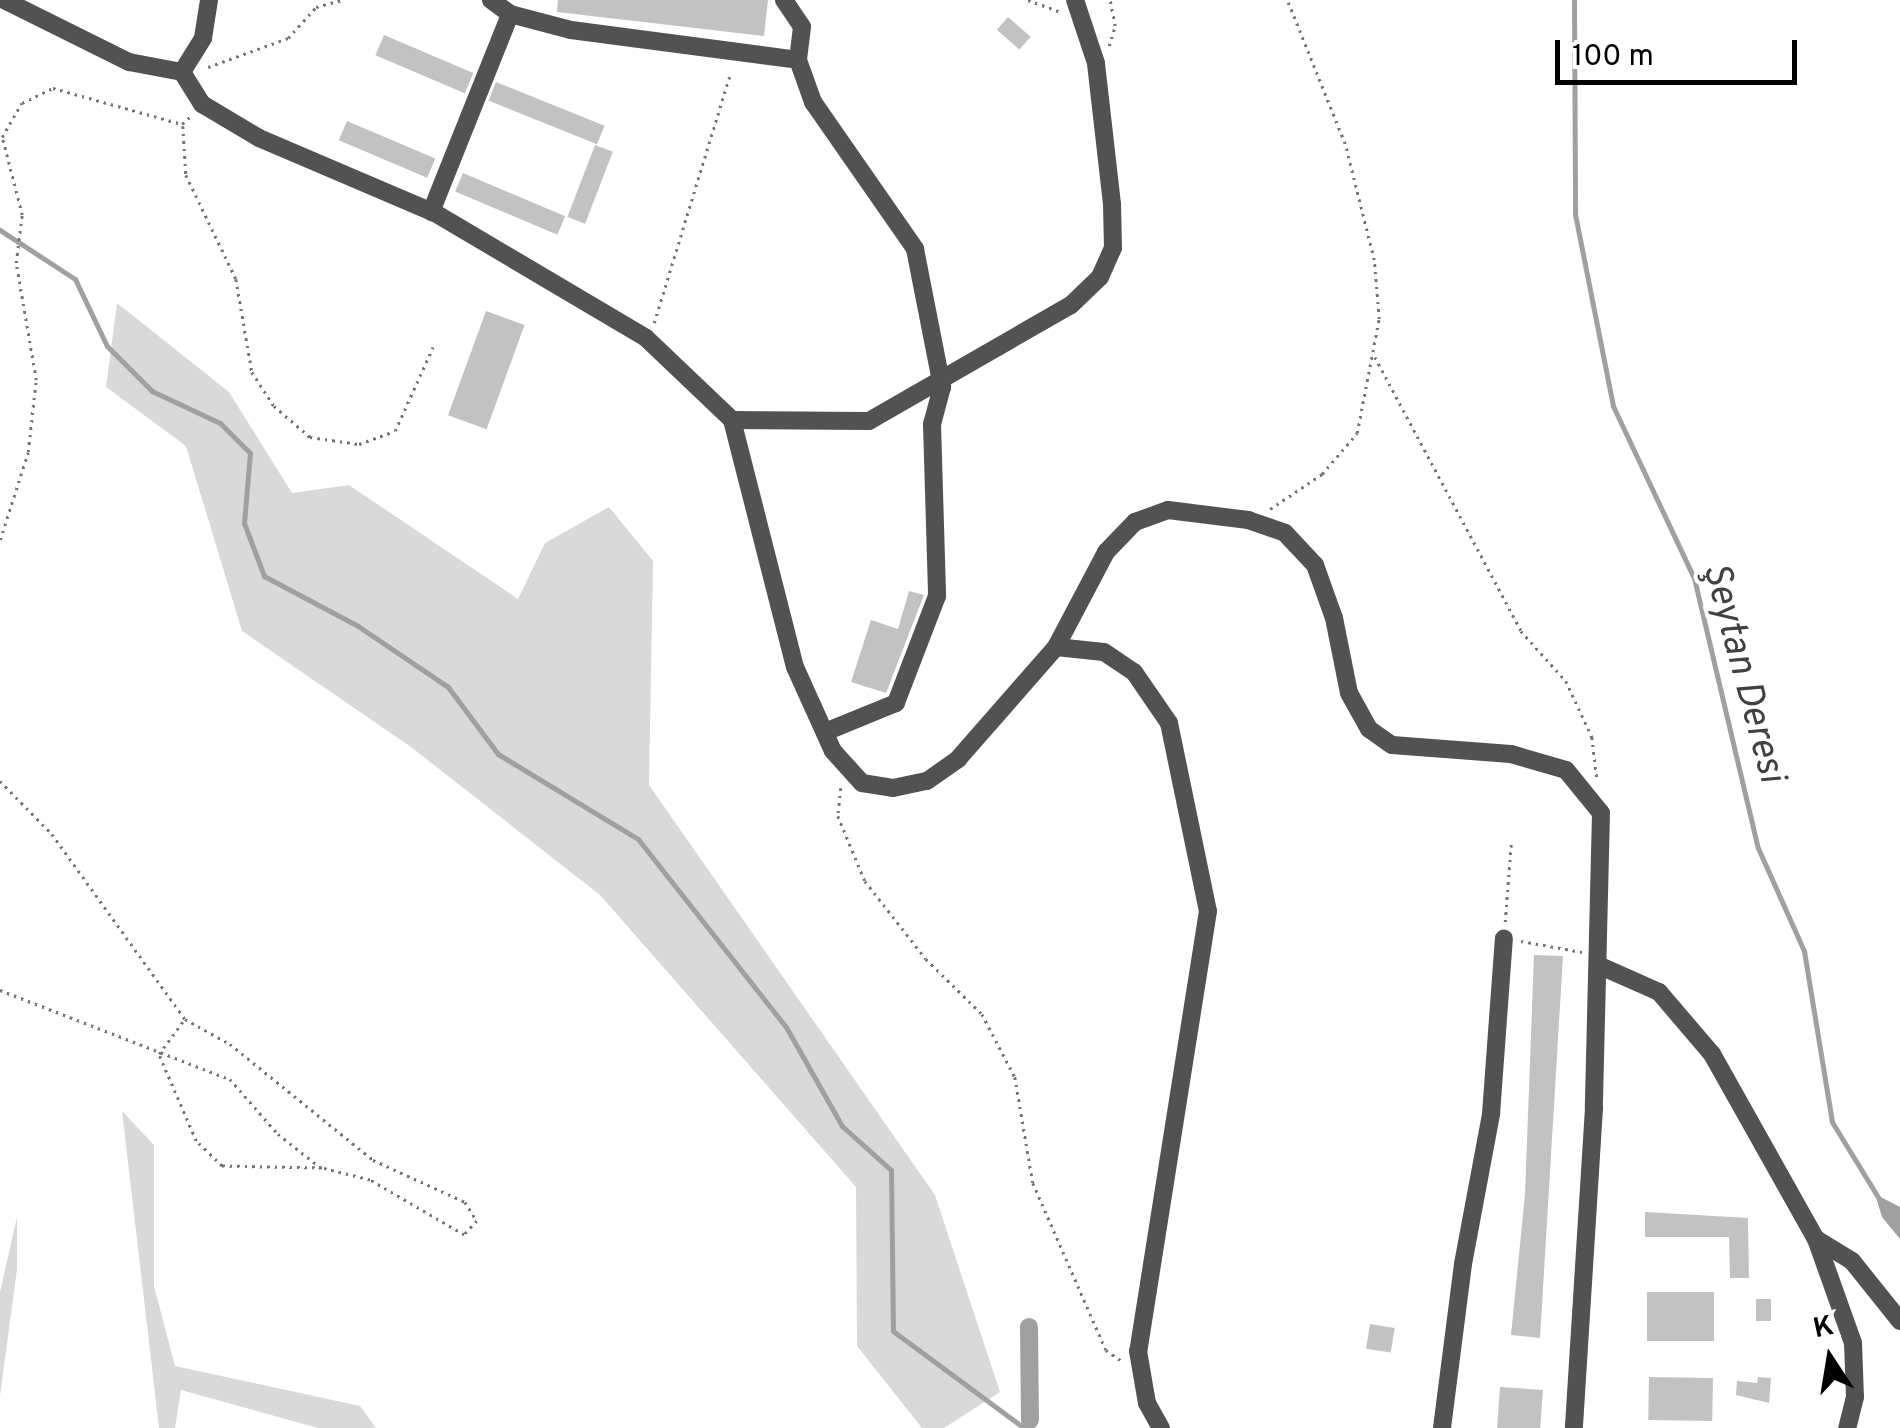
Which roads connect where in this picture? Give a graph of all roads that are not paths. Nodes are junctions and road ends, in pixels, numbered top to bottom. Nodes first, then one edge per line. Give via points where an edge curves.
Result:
1 (4, 0) edge
2 (209, 0) edge
3 (491, 0) edge
4 (784, 0) edge
5 (1075, 0) edge
6 (510, 14) junction
7 (798, 60) junction
8 (182, 72) junction
9 (431, 212) junction
10 (938, 376) junction
11 (732, 420) junction
12 (1056, 647) junction
13 (825, 732) junction
14 (1504, 938) road end
15 (1598, 960) junction
16 (1816, 1239) junction
17 (1900, 1321) edge
18 (1161, 1428) edge
19 (1442, 1428) edge
20 (1574, 1428) edge
21 (1846, 1428) edge

1 - 8 street via 130,62
2 - 8 street via 203,38
3 - 6 street
4 - 7 street via 802,27
5 - 10 street via 1098,81 1113,248 1100,277 1071,305
6 - 7 street via 571,30
6 - 9 street
7 - 10 street via 813,102 914,248
8 - 9 street via 202,104 259,138
9 - 11 street via 646,338
10 - 11 street via 869,421
10 - 13 street via 942,387 932,424 937,596 896,703
11 - 13 street via 795,667
12 - 13 street via 958,759 927,781 893,788 862,783
12 - 15 street via 1106,552 1135,522 1168,510 1248,520 1284,533 1314,565 1334,618 1349,693 1369,730 1392,746 1511,754 1566,770 1601,813
12 - 18 street via 1104,652 1134,672 1169,723 1208,912 1138,1352
14 - 19 street via 1492,1114 1463,1264
15 - 16 street via 1659,992 1712,1054
15 - 20 street
16 - 17 street via 1852,1261
16 - 21 street via 1853,1343 1855,1397

